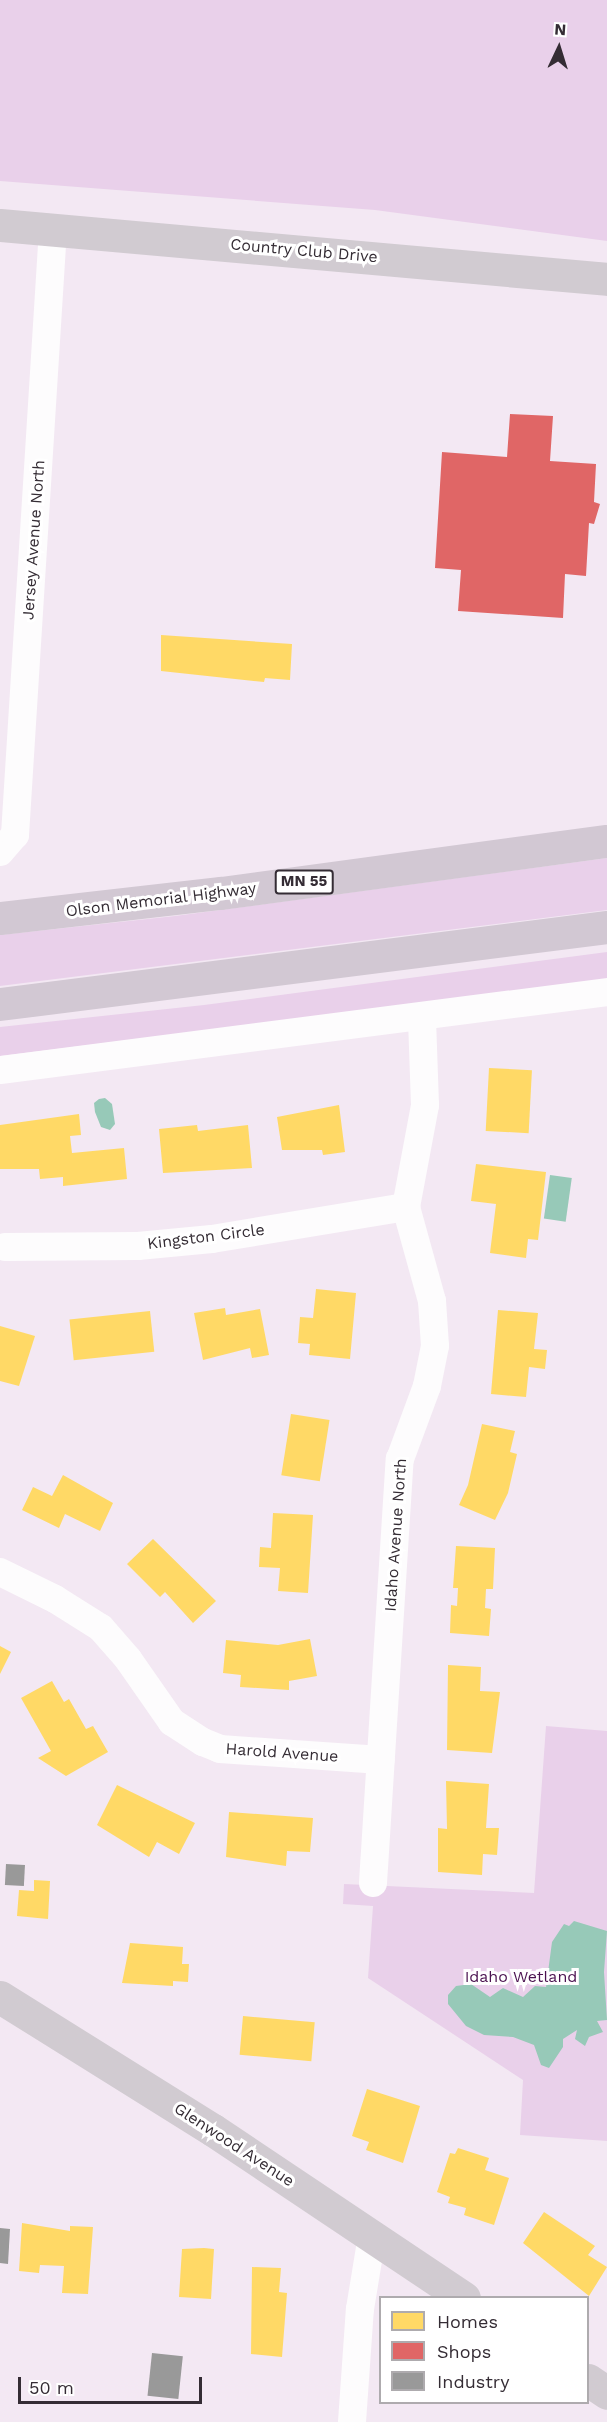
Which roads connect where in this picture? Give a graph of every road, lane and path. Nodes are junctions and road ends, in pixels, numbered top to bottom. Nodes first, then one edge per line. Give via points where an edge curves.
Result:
1 (0, 225) edge
2 (53, 230) junction
3 (607, 279) edge
4 (607, 841) edge
5 (3, 850) edge
6 (0, 918) edge
7 (607, 927) edge
8 (607, 992) edge
9 (0, 1004) edge
10 (423, 1018) junction
11 (0, 1070) edge
12 (406, 1207) junction
13 (5, 1247) dead end
14 (0, 1572) edge
15 (381, 1760) junction
16 (373, 1883) dead end
17 (0, 1997) edge
18 (372, 2236) junction
19 (461, 2296) edge
20 (589, 2381) edge
21 (607, 2393) edge
22 (352, 2422) edge

1 - 2 street, Country Club Drive
2 - 3 street, Country Club Drive
2 - 5 street, Jersey Avenue North via 15,834
4 - 6 highway, Olson Memorial Highway / MN 55 via 221,893
7 - 9 highway
8 - 10 street
10 - 11 street
10 - 12 street, Idaho Avenue North via 425,1105
12 - 13 street, Kingston Circle via 212,1239 138,1246
12 - 15 street, Idaho Avenue North via 432,1301 435,1346 427,1386 400,1459
14 - 15 street, Harold Avenue via 55,1599 100,1628 128,1659 172,1722 203,1742 230,1750
15 - 16 street, Idaho Avenue North
17 - 18 street, Glenwood Avenue via 213,2130
18 - 19 street, Glenwood Avenue
18 - 22 street via 360,2309
20 - 21 street

